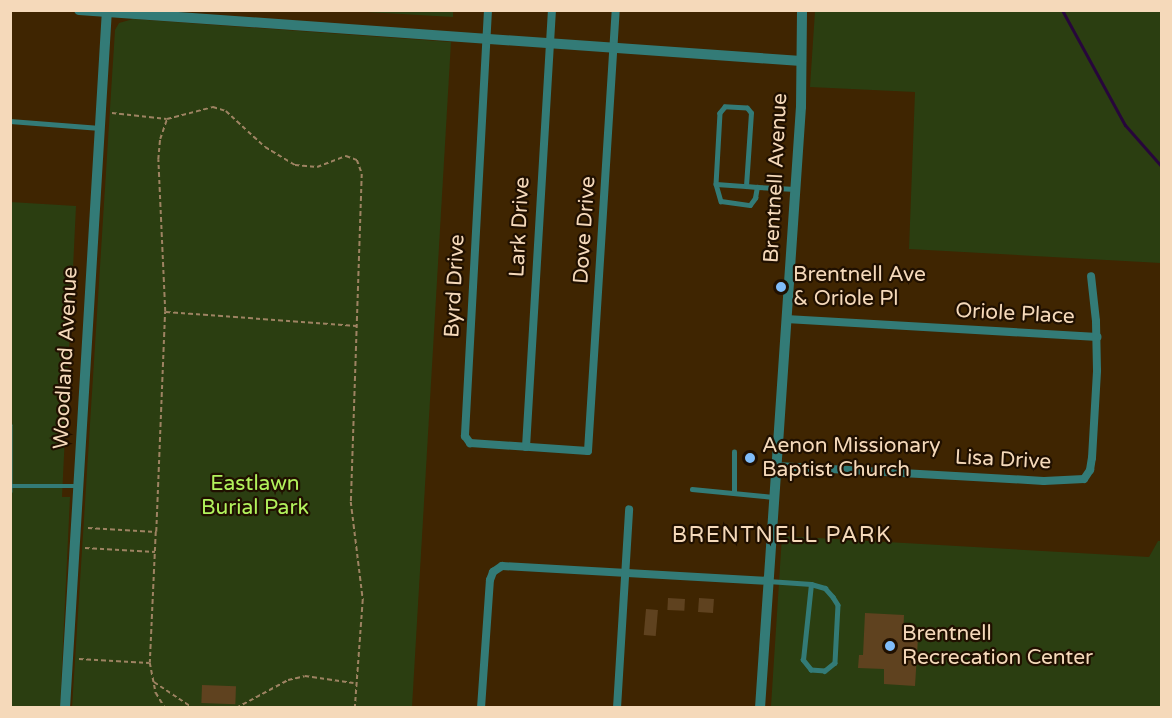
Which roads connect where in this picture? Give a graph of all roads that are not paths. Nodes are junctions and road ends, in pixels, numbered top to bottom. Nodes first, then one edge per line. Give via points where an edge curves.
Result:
1 (79, 10) edge
2 (488, 10) edge
3 (552, 10) edge
4 (616, 10) edge
5 (802, 10) edge
6 (107, 11) edge
7 (195, 15) edge
8 (486, 40) junction
9 (549, 43) junction
10 (615, 46) junction
11 (801, 61) junction
12 (10, 121) edge
13 (100, 128) junction
14 (716, 184) junction
15 (746, 186) junction
16 (757, 187) junction
17 (795, 189) junction
18 (1091, 276) dead end
19 (786, 319) junction
20 (1097, 337) junction
21 (10, 425) edge
22 (526, 447) junction
23 (588, 451) joint
24 (734, 452) dead end
25 (777, 466) junction
26 (11, 486) edge
27 (78, 486) junction
28 (692, 489) dead end
29 (10, 491) edge
30 (734, 493) junction
31 (774, 497) junction
32 (629, 509) dead end
33 (625, 573) junction
34 (768, 581) junction
35 (812, 584) junction
36 (65, 708) edge
37 (481, 708) edge
38 (617, 708) edge
39 (760, 708) edge

1 - 6 street
2 - 8 street, Byrd Drive
3 - 9 street, Lark Drive
4 - 10 street, Dove Drive
5 - 11 street, Brentnell Avenue
6 - 7 street
6 - 13 street, Woodland Avenue
7 - 8 street
8 - 9 street
8 - 22 street, Byrd Drive via 465,436 470,443
9 - 10 street
9 - 22 street, Lark Drive
10 - 11 street
10 - 23 street, Dove Drive
11 - 17 street, Brentnell Avenue
12 - 13 lane
13 - 27 street, Woodland Avenue
14 - 15 lane
14 - 15 lane via 720,113 725,107 747,108 751,113
14 - 16 lane via 721,201 750,206
15 - 16 lane
16 - 17 lane
17 - 19 street, Brentnell Avenue
18 - 20 street
19 - 20 street, Oriole Place
19 - 25 street, Brentnell Avenue
20 - 25 street, Lisa Drive via 1092,458 1084,479 1044,481
21 - 26 lane
22 - 23 street, Byrd Drive
24 - 30 lane
25 - 31 street, Brentnell Avenue
26 - 27 lane
26 - 29 lane
27 - 36 street, Woodland Avenue
28 - 30 lane
30 - 31 lane
31 - 34 street, Brentnell Avenue
32 - 33 street
33 - 34 street
33 - 37 street via 513,566 502,566 493,572
33 - 38 street
34 - 35 lane
34 - 39 street, Brentnell Avenue
35 - 35 lane via 825,588 838,606 835,663 825,671 812,670 803,660

